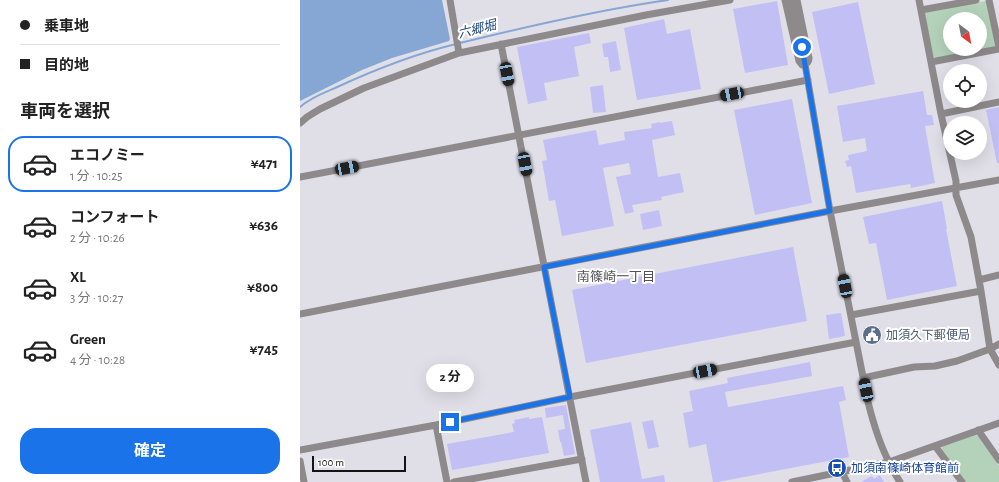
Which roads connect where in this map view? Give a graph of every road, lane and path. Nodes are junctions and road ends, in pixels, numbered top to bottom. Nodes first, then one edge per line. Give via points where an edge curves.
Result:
1 (450, 0) edge
2 (730, 0) edge
3 (785, 0) edge
4 (792, 0) edge
5 (797, 0) edge
6 (919, 0) edge
7 (976, 0) edge
8 (989, 0) edge
9 (920, 10) junction
10 (997, 23) edge
11 (501, 44) junction
12 (999, 48) edge
13 (459, 53) junction
14 (931, 62) junction
15 (805, 64) junction
16 (808, 80) junction
17 (999, 102) edge
18 (941, 114) junction
19 (300, 123) edge
20 (519, 135) junction
21 (300, 177) edge
22 (999, 180) edge
23 (956, 188) junction
24 (830, 211) junction
25 (544, 267) junction
26 (999, 275) edge
27 (979, 280) junction
28 (981, 290) junction
29 (300, 314) edge
30 (851, 315) junction
31 (856, 342) junction
32 (999, 344) edge
33 (990, 349) junction
34 (999, 364) edge
35 (863, 378) junction
36 (570, 397) junction
37 (999, 423) edge
38 (436, 425) junction
39 (978, 430) junction
40 (935, 446) junction
41 (300, 450) edge
42 (582, 458) junction
43 (999, 460) edge
44 (300, 461) edge
45 (889, 462) junction
46 (842, 472) junction
47 (304, 482) edge
48 (447, 482) edge
49 (454, 482) edge
50 (586, 482) edge
51 (792, 482) edge
52 (847, 482) edge
53 (900, 482) edge
54 (962, 482) edge

1 - 13 street
2 - 11 street
3 - 15 street via 799,61 802,65
4 - 15 street
5 - 15 street via 809,58
6 - 9 street
7 - 9 street
8 - 10 street
9 - 14 street
10 - 12 street
11 - 13 street
11 - 20 street
12 - 14 street
13 - 19 street via 364,88 320,109
14 - 18 street
15 - 16 street
16 - 20 street
16 - 24 street
17 - 18 street
18 - 23 street
20 - 21 street
20 - 25 street
22 - 23 street
23 - 24 street
23 - 27 street via 956,195 971,237
24 - 25 street
24 - 30 street
25 - 29 street
25 - 36 street
26 - 27 street
27 - 28 street
28 - 30 street
28 - 33 street
30 - 31 street
31 - 35 street
31 - 36 street
32 - 33 street
33 - 34 street
33 - 35 street via 957,361
35 - 45 street via 873,422
36 - 38 street
36 - 42 street
37 - 39 street
38 - 41 street
38 - 48 street
39 - 40 street
39 - 43 street
40 - 45 street
40 - 54 street
42 - 49 street
42 - 50 street
44 - 47 street
45 - 46 street
45 - 53 street
46 - 51 street
46 - 52 street

